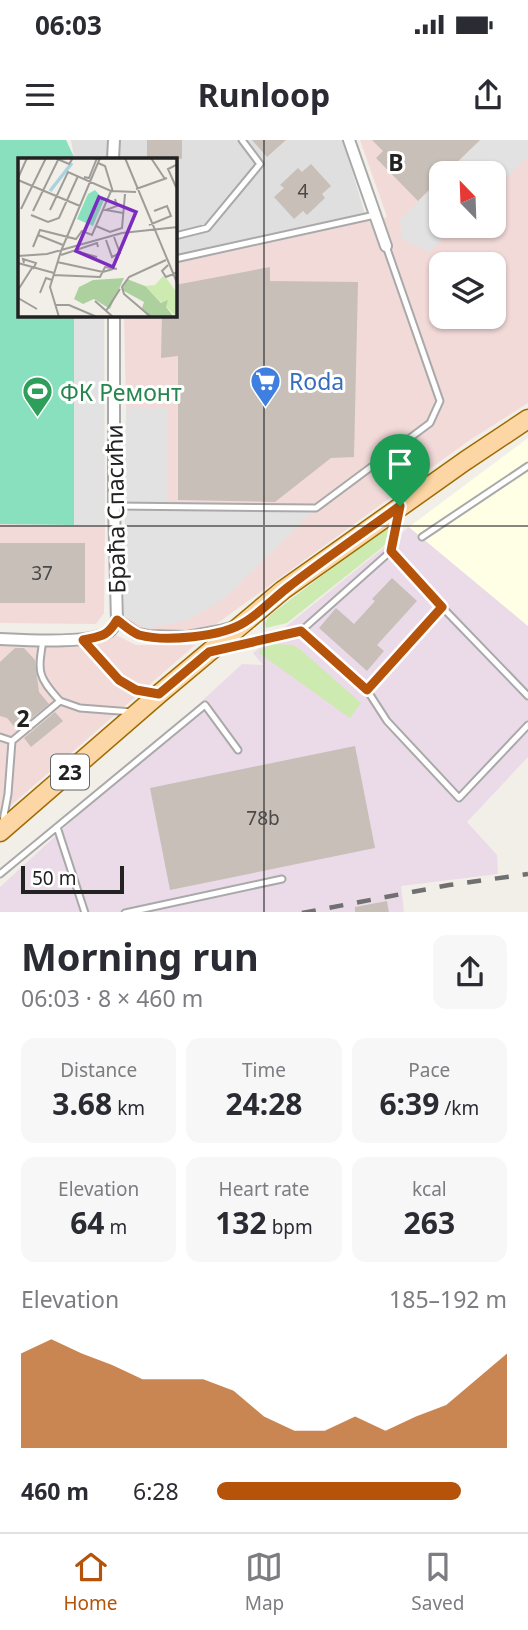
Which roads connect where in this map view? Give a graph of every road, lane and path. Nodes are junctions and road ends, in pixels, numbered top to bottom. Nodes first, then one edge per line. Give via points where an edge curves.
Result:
1 (114, 140) edge
2 (242, 140) edge
3 (349, 140) edge
4 (113, 158) edge
5 (375, 215) junction
6 (177, 236) edge
7 (386, 246) joint
8 (177, 260) edge
9 (114, 317) edge
10 (114, 396) junction
11 (145, 397) dead end
12 (528, 419) edge
13 (528, 466) edge
14 (114, 506) junction
15 (400, 506) junction
16 (422, 537) dead end
17 (391, 551) junction
18 (442, 607) junction
19 (117, 620) junction
20 (244, 623) junction
21 (301, 631) junction
22 (0, 639) edge
23 (43, 640) junction
24 (83, 640) junction
25 (209, 652) junction
26 (367, 690) junction
27 (159, 694) junction
28 (528, 696) edge
29 (60, 701) junction
30 (139, 712) junction
31 (528, 725) edge
32 (0, 737) edge
33 (12, 741) junction
34 (238, 750) dead end
35 (58, 827) junction
36 (1, 832) edge
37 (0, 874) edge
38 (282, 879) dead end
39 (85, 912) edge
40 (125, 912) edge

1 - 4 street
2 - 6 lane via 260,164 207,228
3 - 5 street
5 - 7 street
5 - 8 lane
7 - 14 lane via 440,401 430,424 316,508
9 - 10 street, Браћа Спасићи
10 - 11 lane
10 - 14 street, Браћа Спасићи
12 - 15 main road, 23
13 - 16 lane
14 - 19 street, Браћа Спасићи
15 - 17 lane
15 - 20 main road, 23
17 - 18 lane
17 - 21 lane
18 - 26 lane
18 - 28 lane
19 - 20 street via 136,634 171,638
19 - 24 street, Браћа Спасићи via 111,631
20 - 25 main road, 23
21 - 25 lane
21 - 26 lane
22 - 23 street, Браћа Спасићи
23 - 24 street, Браћа Спасићи
23 - 29 lane via 41,677
24 - 27 lane via 119,680 136,690
25 - 27 main road, 23
26 - 31 lane via 387,721 459,798
27 - 30 main road, 23
29 - 30 lane via 80,708
29 - 33 lane
30 - 36 main road, 23
32 - 33 lane
33 - 36 lane
34 - 35 lane via 205,705
35 - 37 lane
35 - 39 lane
38 - 40 lane

